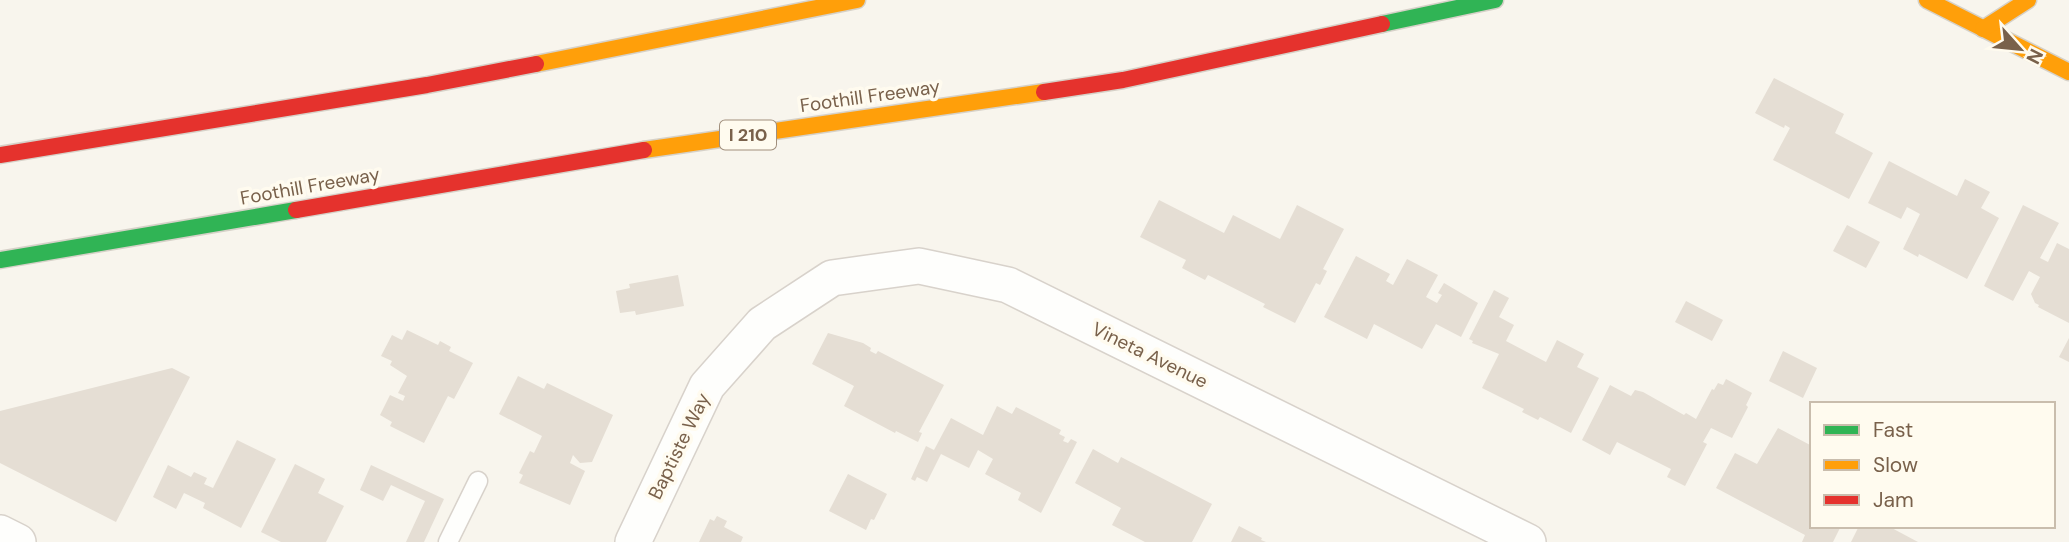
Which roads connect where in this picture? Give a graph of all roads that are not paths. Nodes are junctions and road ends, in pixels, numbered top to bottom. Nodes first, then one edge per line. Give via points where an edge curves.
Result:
1 (857, 0) edge
2 (1495, 0) edge
3 (1927, 0) edge
4 (2028, 0) edge
5 (1983, 29) junction
6 (2069, 72) edge
7 (0, 155) edge
8 (0, 260) edge
9 (762, 324) joint
10 (478, 481) dead end
11 (0, 533) edge
12 (18, 542) edge
13 (449, 542) edge
14 (633, 542) edge
15 (1528, 542) edge

1 - 7 main road via 427,85
2 - 8 main road, Foothill Freeway / I 210 via 1123,80 659,148
3 - 5 main road
4 - 5 main road
5 - 6 main road
9 - 14 street, Baptiste Way via 707,386
9 - 15 street, Vineta Avenue via 832,278 919,266 1007,285
10 - 13 lane
11 - 12 street

